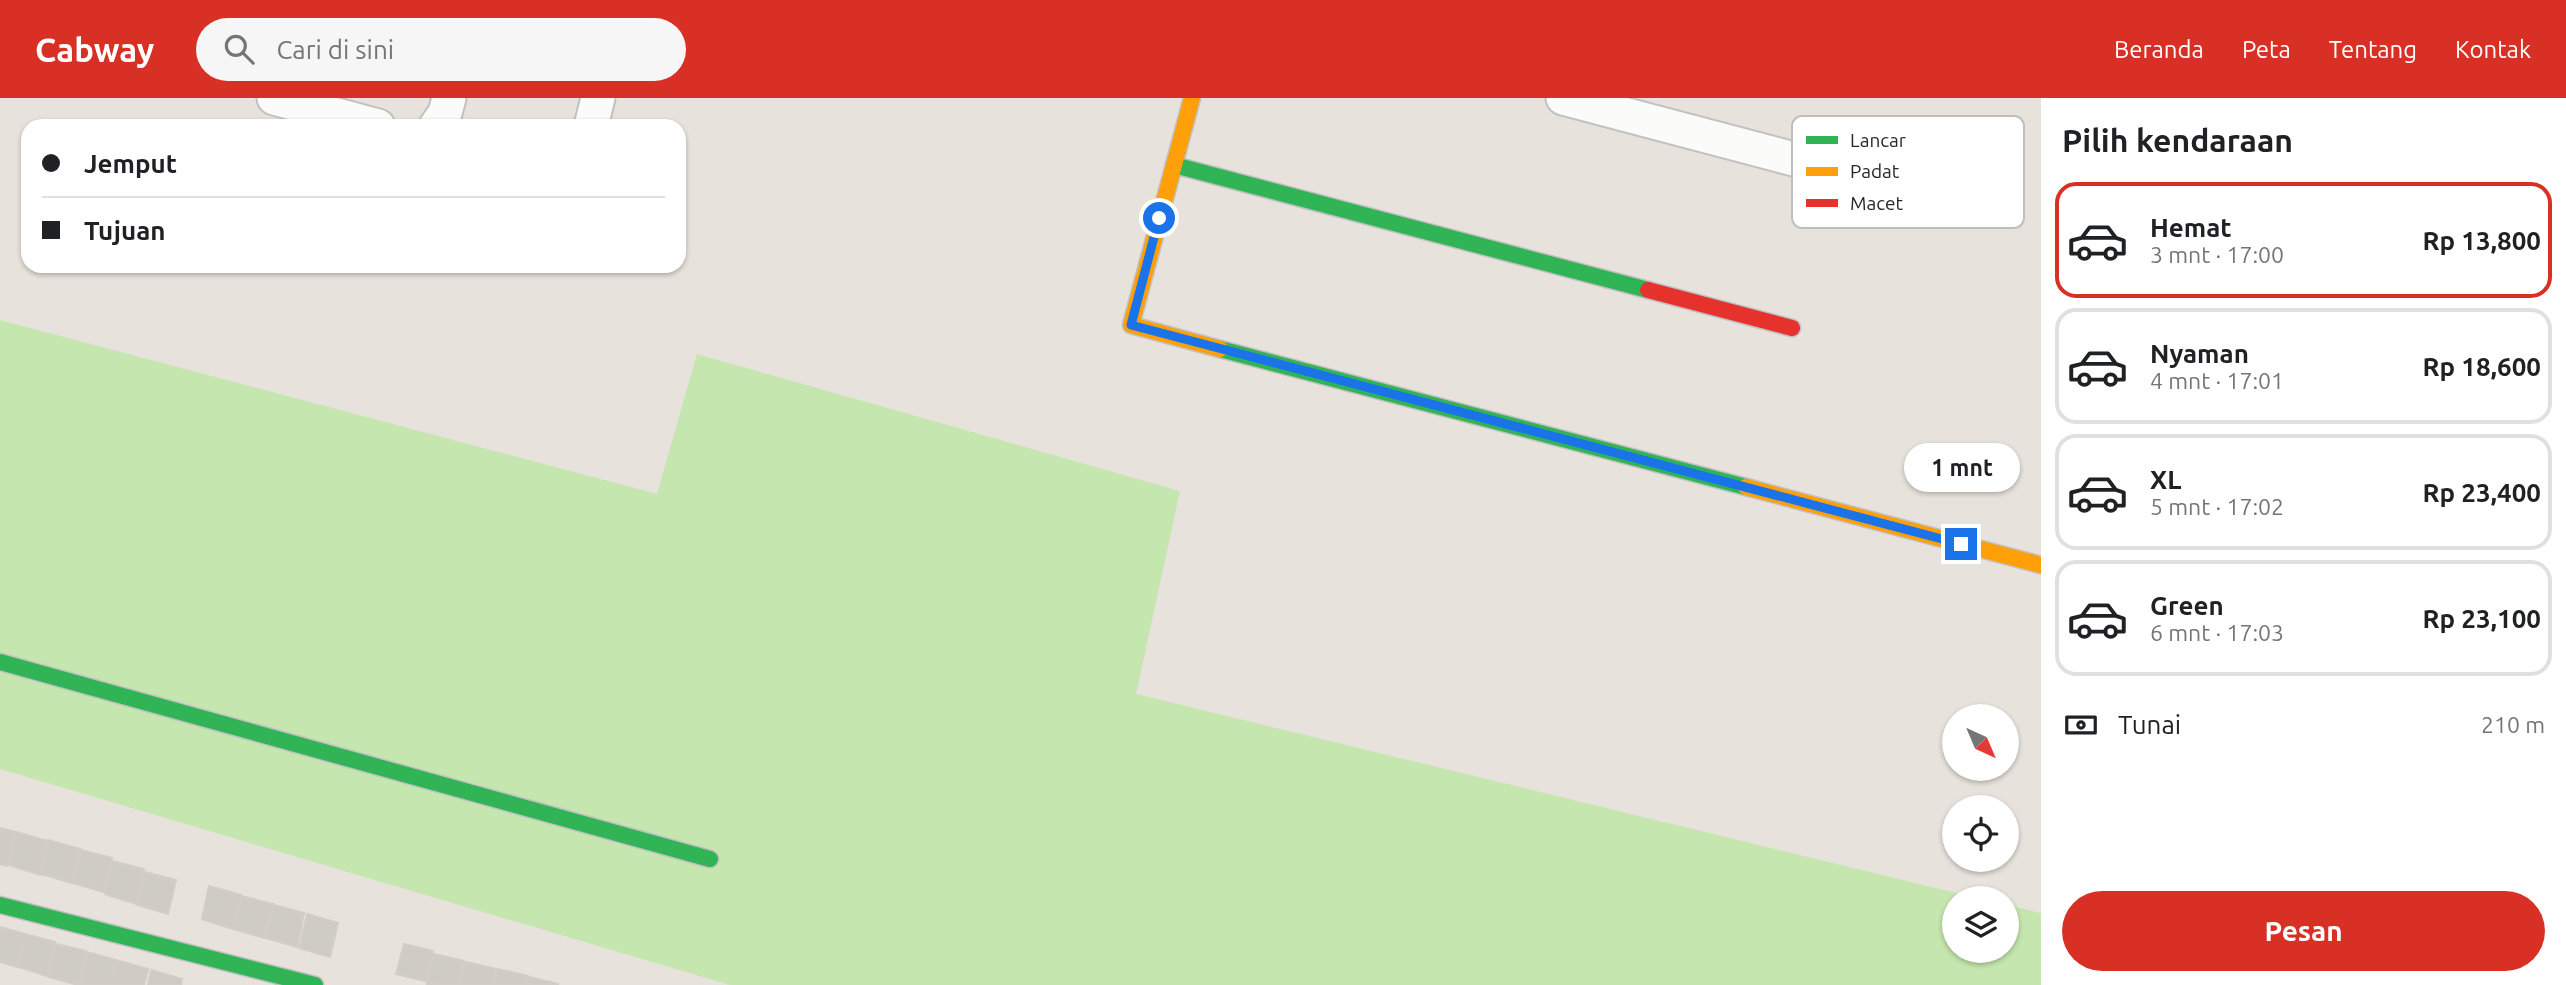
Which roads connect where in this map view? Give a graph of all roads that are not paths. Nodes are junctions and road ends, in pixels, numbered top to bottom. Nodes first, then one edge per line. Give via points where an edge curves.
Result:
1 (274, 98) edge
2 (449, 98) edge
3 (598, 98) edge
4 (1192, 98) edge
5 (1563, 98) edge
6 (352, 119) edge
7 (441, 119) edge
8 (593, 119) edge
9 (1792, 159) edge
10 (1174, 164) junction
11 (1792, 328) dead end
12 (2041, 565) edge
13 (0, 662) edge
14 (710, 859) dead end
15 (0, 905) edge
16 (314, 985) edge

1 - 6 street
2 - 7 street
3 - 8 street
4 - 10 street
5 - 9 street
10 - 11 street
10 - 12 street via 1131,325
13 - 14 street
15 - 16 street

